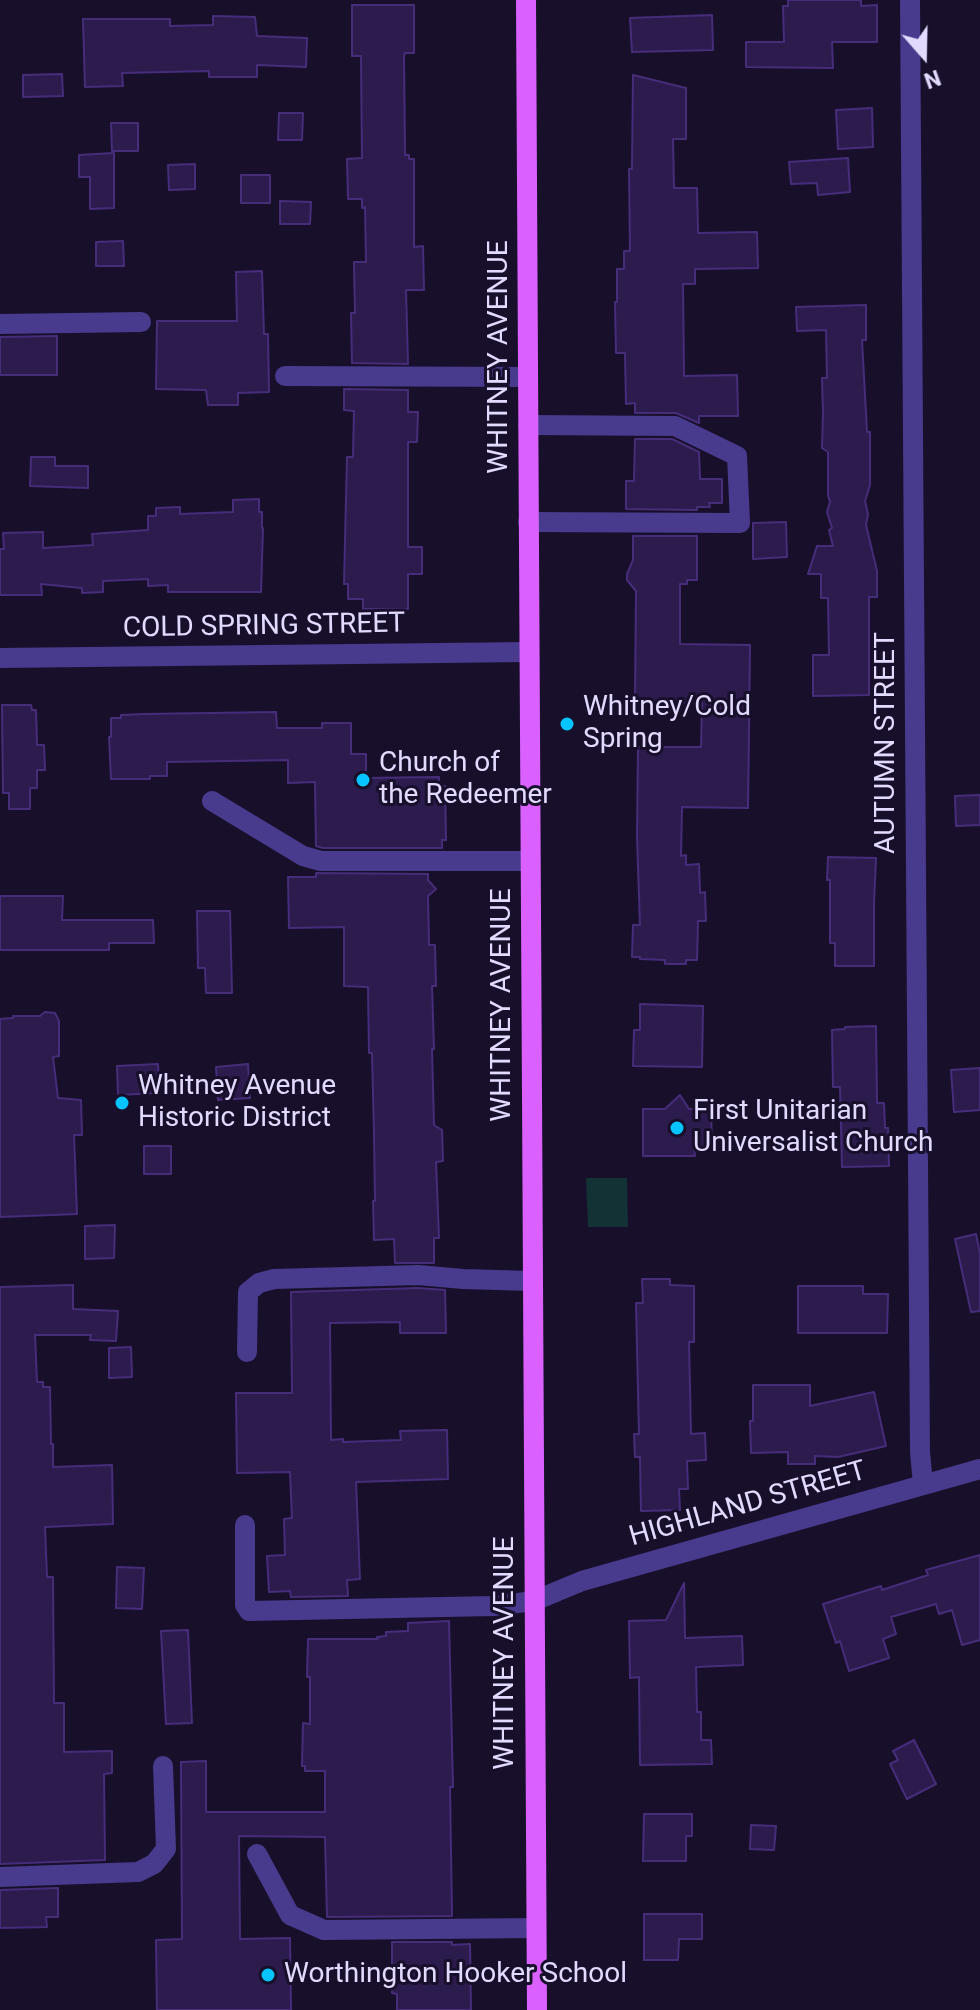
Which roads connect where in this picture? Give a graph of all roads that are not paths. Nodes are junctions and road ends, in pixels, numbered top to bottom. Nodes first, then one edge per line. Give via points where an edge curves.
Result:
1 (526, 0) edge
2 (910, 0) edge
3 (141, 322) dead end
4 (0, 324) edge
5 (285, 376) dead end
6 (528, 377) junction
7 (528, 425) junction
8 (528, 522) junction
9 (529, 652) junction
10 (0, 658) edge
11 (212, 801) dead end
12 (530, 861) junction
13 (532, 1281) junction
14 (247, 1352) dead end
15 (980, 1469) edge
16 (923, 1485) junction
17 (245, 1525) dead end
18 (534, 1601) junction
19 (163, 1766) dead end
20 (257, 1854) dead end
21 (0, 1877) edge
22 (536, 1928) junction
23 (537, 2010) edge

1 - 6 main road, WHITNEY AVENUE
2 - 16 street, AUTUMN STREET
3 - 4 street
5 - 6 street
6 - 7 main road, WHITNEY AVENUE
7 - 8 main road, WHITNEY AVENUE
7 - 8 street via 675,426 737,456 740,523
8 - 9 main road, WHITNEY AVENUE
9 - 10 street, COLD SPRING STREET
9 - 12 main road, WHITNEY AVENUE
11 - 12 street via 303,856 321,861
12 - 13 main road, WHITNEY AVENUE
13 - 14 street via 418,1275 274,1279 248,1292
13 - 18 main road, WHITNEY AVENUE
15 - 16 street, HIGHLAND STREET
16 - 18 street, HIGHLAND STREET via 582,1581
17 - 18 street, HIGHLAND STREET via 249,1611
18 - 22 main road, WHITNEY AVENUE
19 - 21 street via 166,1849 154,1864 138,1872
20 - 22 street via 290,1915 324,1930
22 - 23 main road, WHITNEY AVENUE

